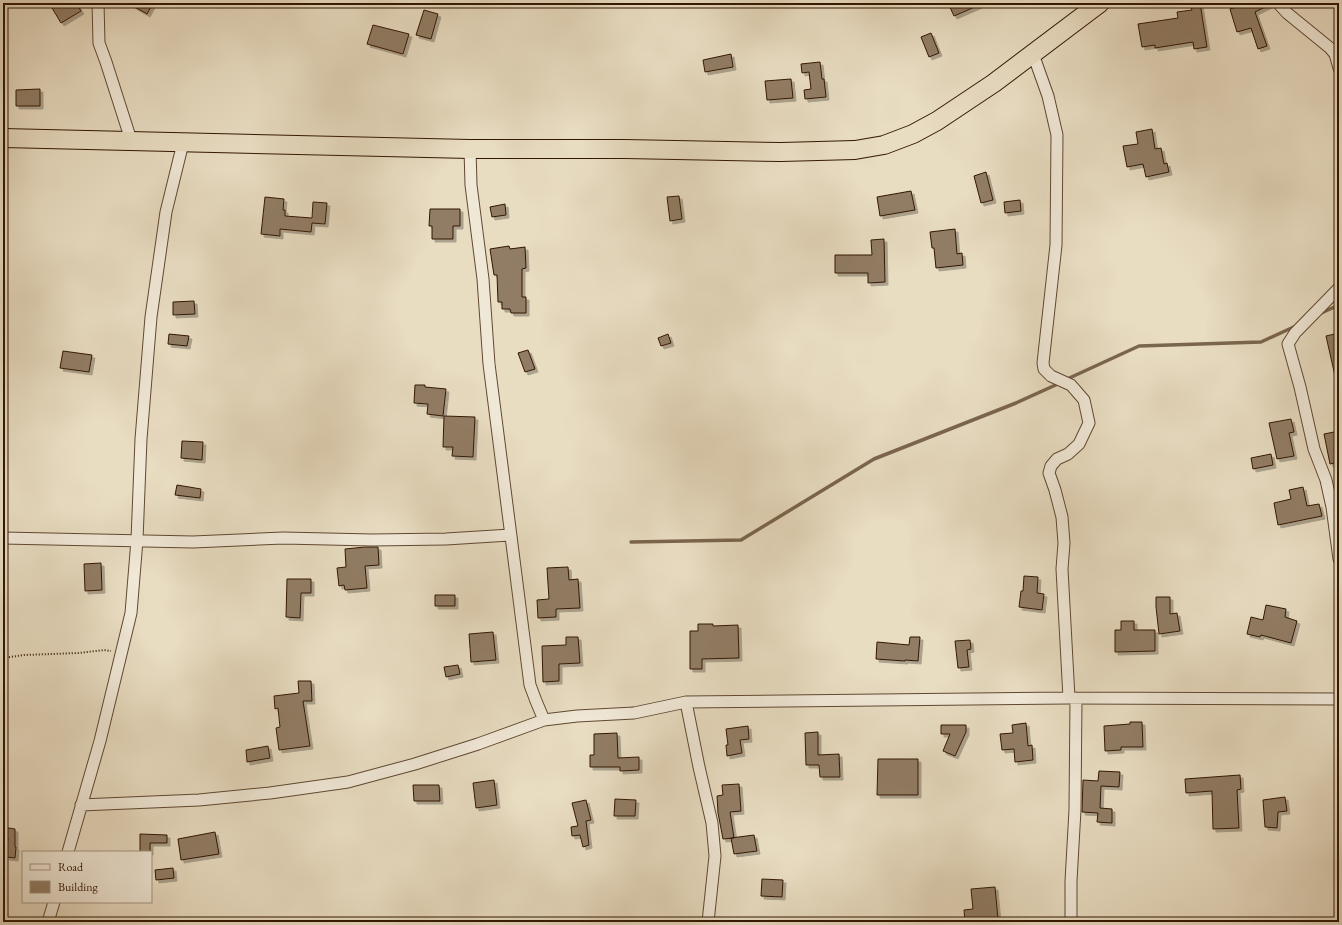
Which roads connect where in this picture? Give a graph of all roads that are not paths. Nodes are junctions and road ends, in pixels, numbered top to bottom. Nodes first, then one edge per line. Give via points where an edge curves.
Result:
1 (98, 3) edge
2 (1278, 3) edge
3 (1089, 6) edge
4 (1335, 46) edge
5 (1033, 54) junction
6 (1339, 68) edge
7 (3, 138) edge
8 (131, 140) junction
9 (183, 143) junction
10 (470, 149) junction
11 (1339, 288) edge
12 (511, 534) junction
13 (3, 538) edge
14 (137, 540) junction
15 (1339, 559) edge
16 (1072, 698) junction
17 (1339, 699) edge
18 (686, 702) junction
19 (544, 720) junction
20 (81, 805) junction
21 (68, 851) edge
22 (54, 903) edge
23 (48, 922) edge
24 (708, 922) edge
25 (1071, 922) edge

1 - 8 street via 99,43
2 - 4 street via 1287,13
3 - 5 highway
4 - 6 street
5 - 10 highway via 937,121 891,142 862,148 781,152
5 - 16 street via 1048,96 1057,134 1056,245 1042,362 1044,369 1051,376 1071,385 1084,400 1089,423 1079,444 1068,454 1057,459 1049,473 1062,517 1062,569
7 - 8 highway
8 - 9 highway
9 - 10 highway
9 - 14 street via 166,212 151,316 141,439
10 - 12 street via 471,186 483,279 489,364
11 - 15 street via 1295,333 1288,344 1314,449 1326,480
12 - 14 street via 446,539 283,538 193,542
12 - 19 street via 530,685
13 - 14 street
14 - 20 street via 131,613 100,741
16 - 17 street
16 - 18 street
16 - 25 street via 1075,810
18 - 19 street via 634,713
18 - 24 street via 712,823 715,856
19 - 20 street via 471,746 348,782 199,800
20 - 21 street
22 - 23 street

